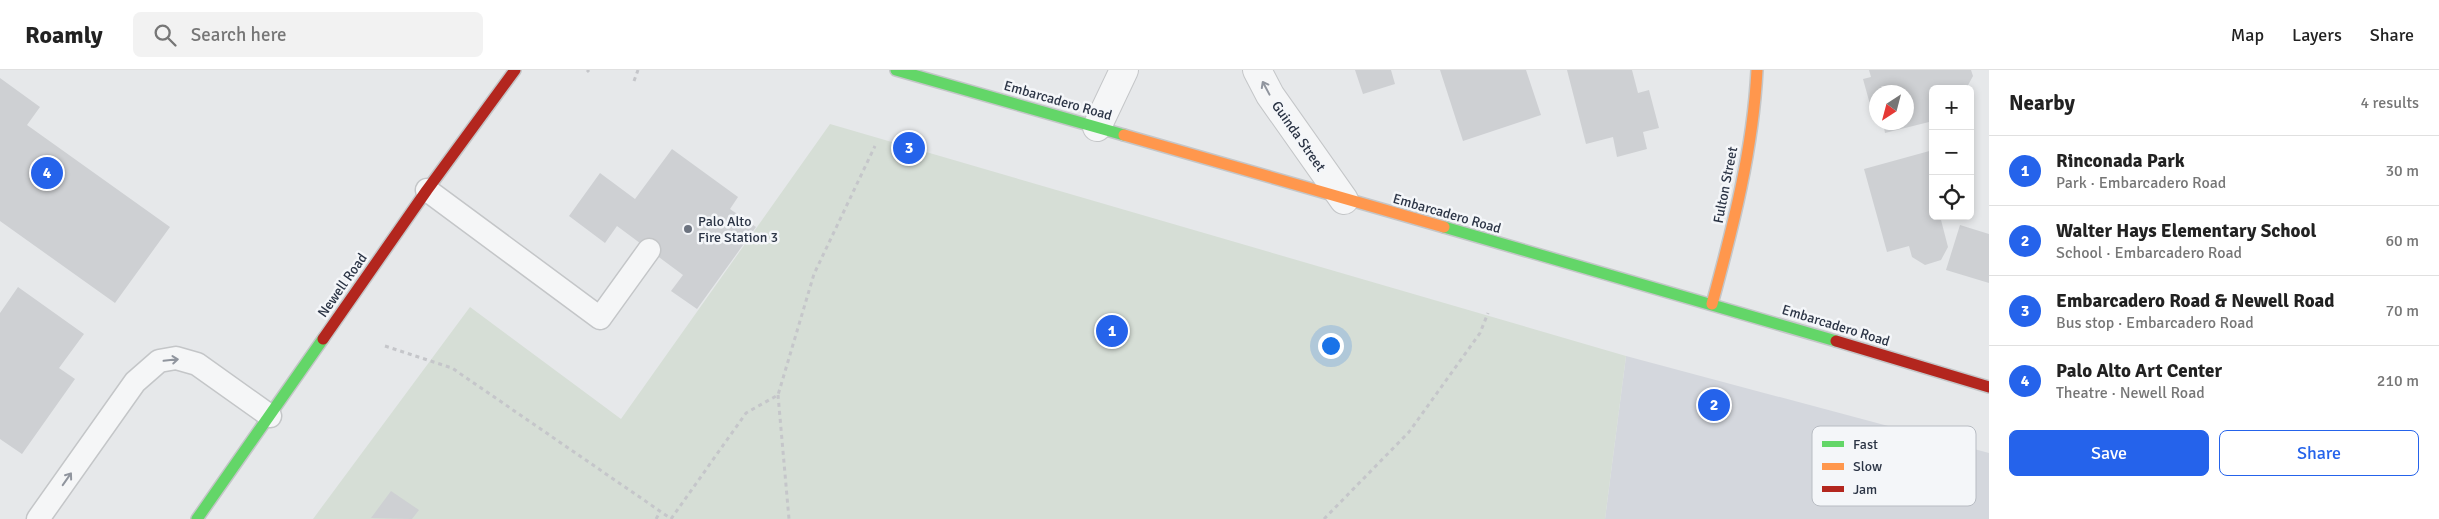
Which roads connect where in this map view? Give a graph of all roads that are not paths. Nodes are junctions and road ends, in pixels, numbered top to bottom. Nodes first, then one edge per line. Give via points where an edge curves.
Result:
1 (515, 70) edge
2 (896, 70) edge
3 (1124, 70) edge
4 (1257, 70) edge
5 (1757, 70) edge
6 (1098, 127) junction
7 (427, 190) junction
8 (1344, 200) junction
9 (649, 250) dead end
10 (1712, 304) junction
11 (1989, 387) edge
12 (270, 416) junction
13 (38, 519) edge
14 (197, 519) edge

1 - 7 main road, Newell Road
2 - 6 main road, Embarcadero Road
3 - 6 street
8 -> 4 street, Guinda Street via 1270,95
5 - 10 main road, Fulton Street via 1756,101 1737,212
6 - 8 main road, Embarcadero Road
7 - 9 lane via 600,318
7 - 12 main road, Newell Road
8 - 10 main road, Embarcadero Road
10 - 11 main road, Embarcadero Road
13 -> 12 lane via 135,382 159,361 176,358 197,364
12 - 14 main road, Newell Road

